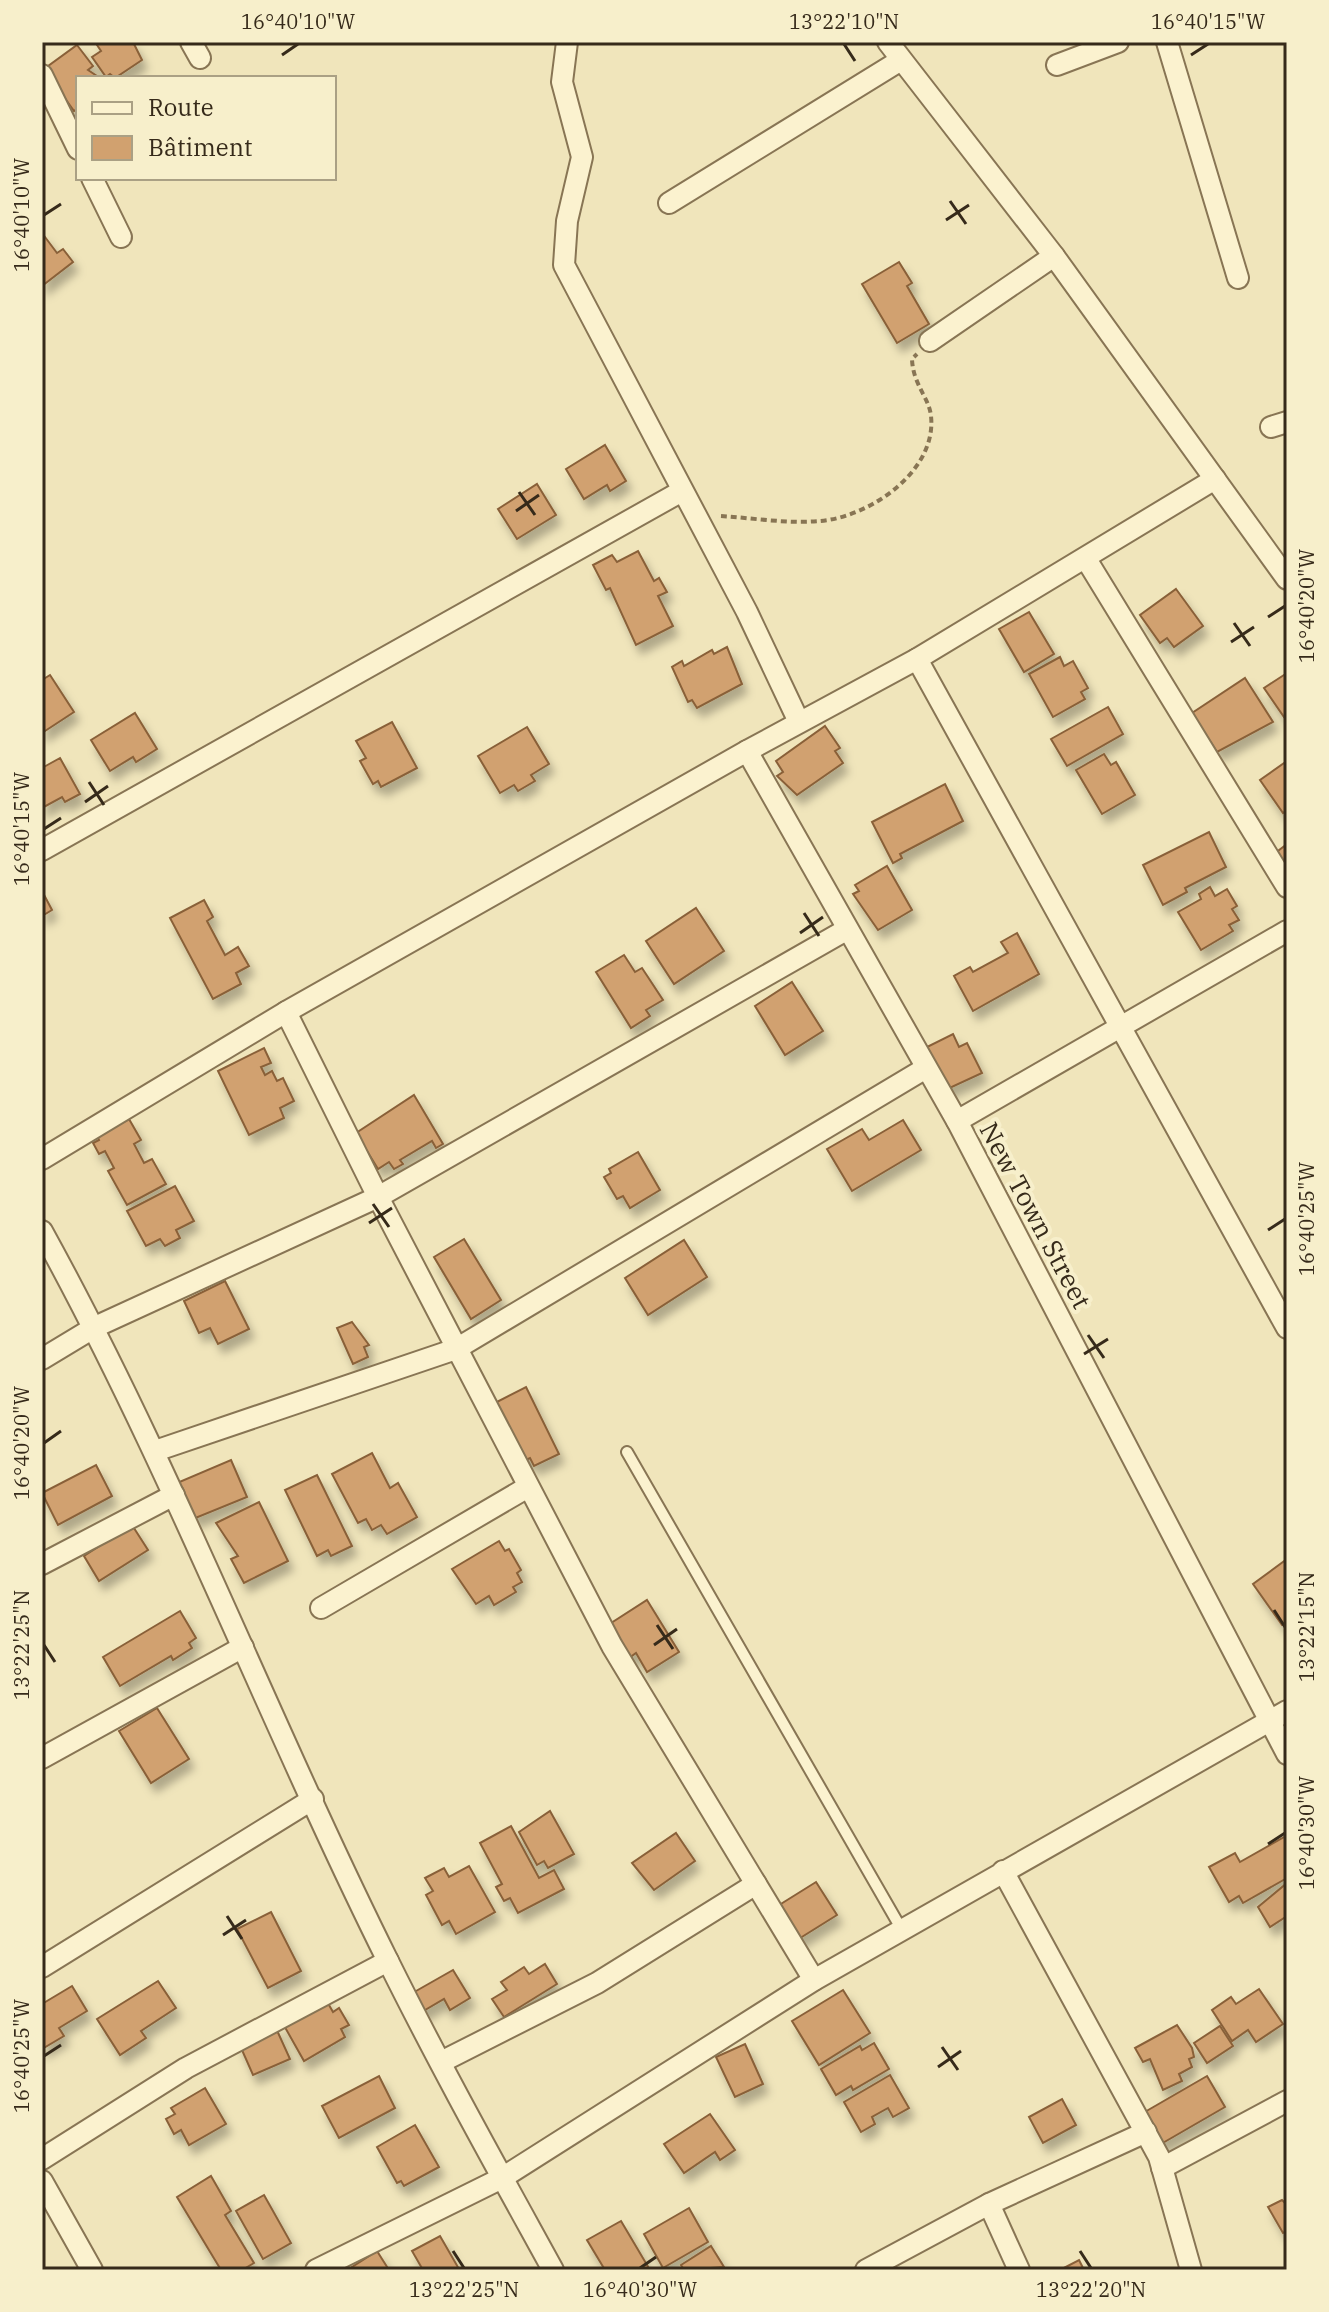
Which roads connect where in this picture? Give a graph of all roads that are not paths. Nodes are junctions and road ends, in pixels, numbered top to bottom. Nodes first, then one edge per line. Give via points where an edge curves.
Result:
1 (567, 42) edge
2 (888, 42) edge
3 (1118, 42) edge
4 (1167, 42) edge
5 (901, 60) junction
6 (1057, 65) dead end
7 (42, 75) edge
8 (76, 145) edge
9 (93, 180) edge
10 (669, 203) dead end
11 (121, 237) dead end
12 (1054, 256) junction
13 (1238, 278) dead end
14 (930, 341) road end
15 (1215, 479) junction
16 (682, 491) junction
17 (1086, 559) junction
18 (1287, 579) edge
19 (917, 659) junction
20 (799, 722) junction
21 (747, 751) junction
22 (42, 850) edge
23 (1287, 887) edge
24 (846, 930) junction
25 (1287, 931) edge
26 (286, 1012) junction
27 (1120, 1027) junction
28 (926, 1068) junction
29 (957, 1121) junction
30 (42, 1159) edge
31 (378, 1197) junction
32 (42, 1231) edge
33 (95, 1327) junction
34 (1287, 1328) edge
35 (456, 1349) junction
36 (42, 1359) edge
37 (155, 1451) junction
38 (627, 1452) dead end
39 (528, 1487) junction
40 (174, 1495) junction
41 (42, 1564) edge
42 (321, 1608) dead end
43 (243, 1647) junction
44 (1279, 1716) edge
45 (1287, 1754) edge
46 (42, 1758) edge
47 (313, 1799) junction
48 (1003, 1871) junction
49 (756, 1884) junction
50 (902, 1930) junction
51 (388, 1961) junction
52 (42, 1967) edge
53 (814, 1980) junction
54 (441, 2062) junction
55 (1287, 2101) edge
56 (1146, 2132) junction
57 (42, 2159) edge
58 (1162, 2168) junction
59 (502, 2178) junction
60 (42, 2181) edge
61 (989, 2204) junction
62 (92, 2270) edge
63 (316, 2270) edge
64 (553, 2270) edge
65 (866, 2270) edge
66 (1019, 2270) edge
67 (1191, 2270) edge

1 - 16 street via 562,82 582,157 567,221 564,265
2 - 5 street
3 - 6 street
4 - 13 street
5 - 10 street
5 - 12 street
7 - 8 street
9 - 11 street
12 - 14 street
12 - 15 street
15 - 17 street
15 - 18 street
16 - 20 street
16 - 22 street
17 - 19 street
17 - 23 street
19 - 20 street
19 - 27 street
20 - 21 street
21 - 24 street, New Town Street
21 - 26 street
24 - 28 street, New Town Street
24 - 31 street
25 - 27 street
26 - 30 street
26 - 31 street
27 - 29 street
27 - 34 street
28 - 29 street, New Town Street
28 - 35 street
29 - 44 street, New Town Street
31 - 33 street
31 - 35 street
32 - 33 street
33 - 36 street
33 - 37 street
35 - 37 street
35 - 39 street
37 - 40 street
38 - 50 lane
39 - 42 street
39 - 49 street via 612,1646
40 - 41 street
40 - 43 street
43 - 46 street
43 - 47 street
44 - 45 street, New Town Street
44 - 48 street
47 - 51 street
47 - 52 street
48 - 50 street
48 - 56 street
49 - 53 street
49 - 54 street via 597,1983
50 - 53 street
51 - 54 street
51 - 57 street via 186,2068
53 - 59 street
54 - 59 street
55 - 58 street
56 - 58 street
56 - 61 street
58 - 67 street
59 - 63 street
59 - 64 street
60 - 62 street
61 - 65 street
61 - 66 street

